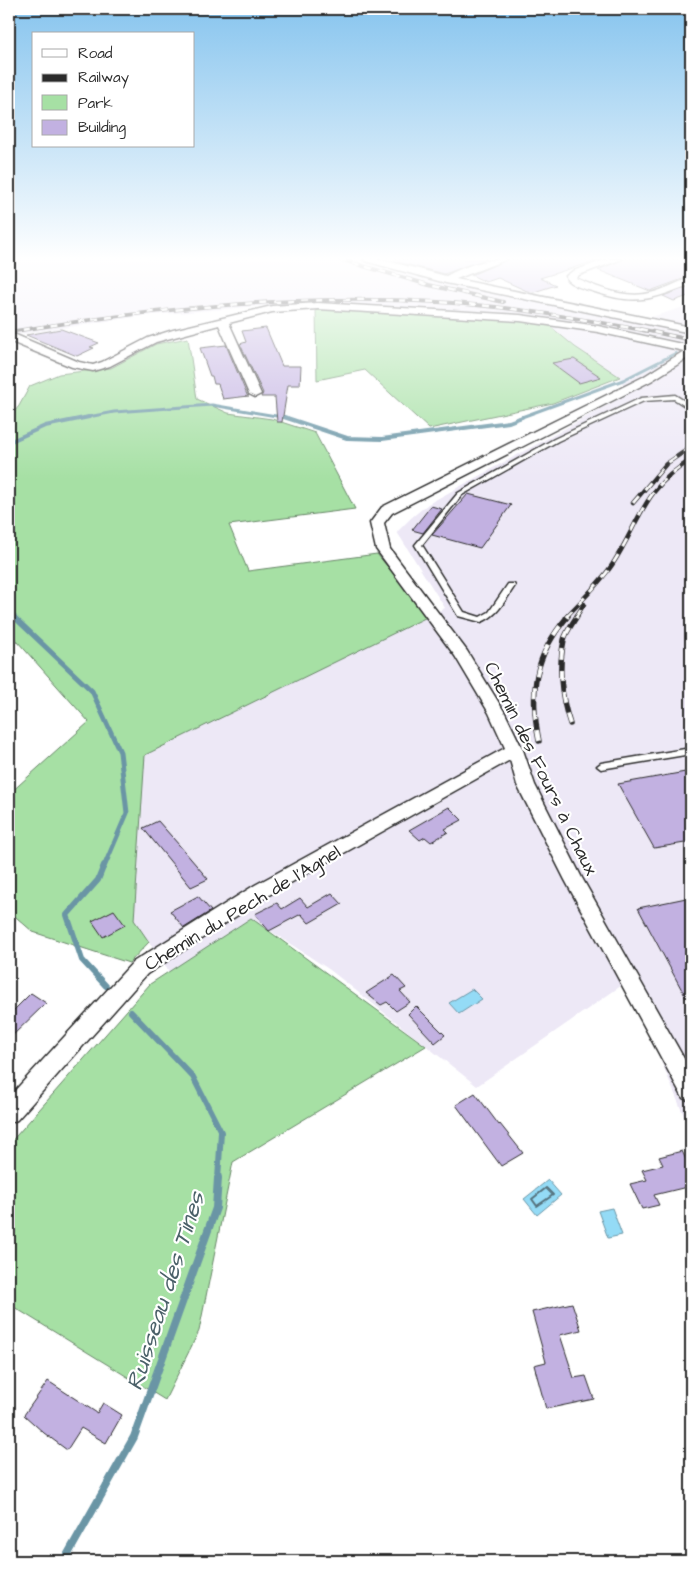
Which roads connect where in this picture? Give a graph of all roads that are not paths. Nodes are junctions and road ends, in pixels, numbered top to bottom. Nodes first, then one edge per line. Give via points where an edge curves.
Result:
1 (181, 332) edge
2 (228, 332) edge
3 (612, 332) edge
4 (9, 338) edge
5 (691, 350) edge
6 (256, 394) dead end
7 (691, 408) edge
8 (511, 586) dead end
9 (515, 750) junction
10 (691, 751) edge
11 (601, 766) dead end
12 (691, 1091) edge
13 (9, 1113) edge

1 - 4 street via 152,340 93,368 76,365
2 - 6 street
3 - 5 street
5 - 9 street, Chemin des Fours à Chaux via 647,379 386,510 377,523 383,550 462,654
7 - 8 lane via 675,397 644,399 556,440 460,494 418,545 461,614 481,620 492,614
9 - 12 street, Chemin des Fours à Chaux via 526,785 570,871
9 - 13 street, Chemin du Pech de l'Agnel via 262,890 140,968
10 - 11 lane

